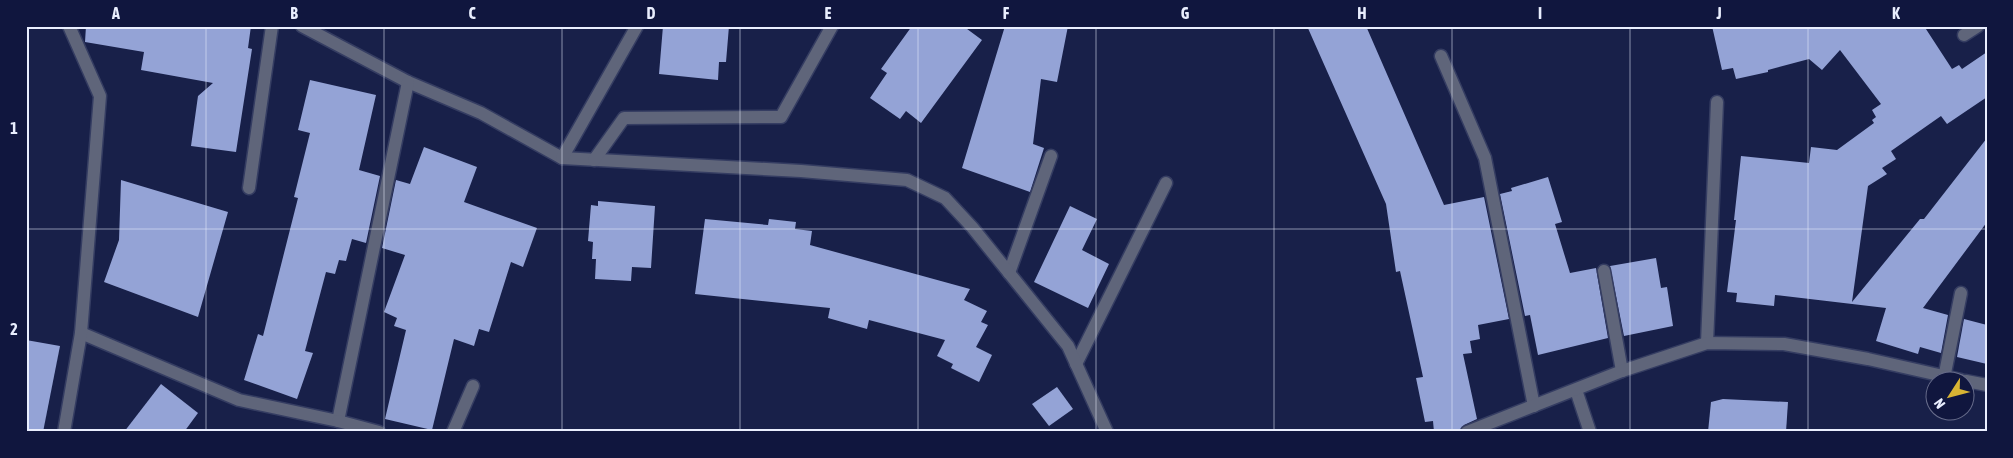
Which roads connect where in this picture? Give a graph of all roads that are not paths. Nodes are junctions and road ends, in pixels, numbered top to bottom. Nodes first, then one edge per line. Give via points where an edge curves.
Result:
1 (69, 26) edge
2 (272, 26) edge
3 (302, 26) edge
4 (638, 26) edge
5 (832, 26) edge
6 (1978, 26) edge
7 (1964, 35) dead end
8 (1441, 56) dead end
9 (408, 82) junction
10 (1717, 102) dead end
11 (1051, 156) dead end
12 (562, 158) junction
13 (594, 160) junction
14 (1166, 182) dead end
15 (249, 188) dead end
16 (1604, 271) dead end
17 (1009, 273) junction
18 (1961, 294) dead end
19 (81, 333) junction
20 (1707, 343) junction
21 (1076, 364) junction
22 (1946, 370) edge
23 (1622, 371) junction
24 (1926, 374) edge
25 (473, 386) dead end
26 (1576, 390) junction
27 (1534, 406) junction
28 (338, 421) junction
29 (64, 432) edge
30 (379, 432) edge
31 (453, 432) edge
32 (1107, 432) edge
33 (1467, 432) edge
34 (1590, 432) edge

1 - 19 street via 100,96
2 - 15 street
3 - 9 street
4 - 12 street
5 - 13 street via 781,117 624,118
6 - 7 street
8 - 27 street via 1485,158
9 - 12 street via 482,113
9 - 28 street
10 - 20 street
11 - 17 street
12 - 13 street
13 - 17 street via 907,180 945,198
14 - 21 street
16 - 23 street
17 - 21 street via 1068,346
18 - 22 street
19 - 28 street via 239,400
19 - 29 street
20 - 23 street
20 - 24 street via 1784,344
21 - 32 street
23 - 26 street
25 - 31 street
26 - 27 street
26 - 34 street
27 - 33 street
28 - 30 street

